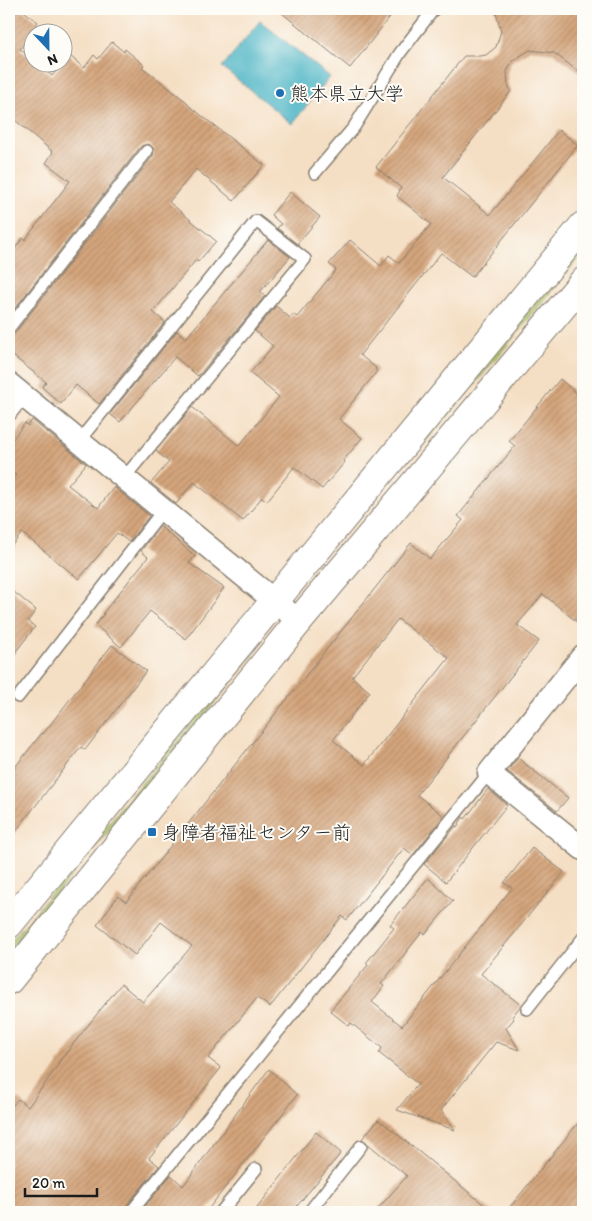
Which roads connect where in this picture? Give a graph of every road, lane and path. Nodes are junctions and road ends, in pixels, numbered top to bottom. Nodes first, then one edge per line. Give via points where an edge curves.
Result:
1 (434, 9) edge
2 (147, 151) dead end
3 (315, 173) dead end
4 (583, 226) edge
5 (583, 282) edge
6 (9, 328) edge
7 (17, 391) edge
8 (9, 416) edge
9 (79, 442) junction
10 (124, 478) junction
11 (163, 510) junction
12 (274, 601) junction
13 (300, 621) junction
14 (583, 656) edge
15 (18, 697) dead end
16 (489, 773) junction
17 (583, 849) edge
18 (9, 924) edge
19 (583, 938) edge
20 (9, 980) edge
21 (527, 1009) dead end
22 (361, 1146) dead end
23 (256, 1169) dead end
24 (131, 1212) edge
25 (222, 1212) edge
26 (309, 1212) edge

1 - 3 lane via 400,53 354,127
2 - 6 lane
4 - 12 street
5 - 13 street
7 - 8 lane
7 - 9 street
9 - 10 street
9 - 10 lane via 256,221 305,259
10 - 11 street
11 - 12 street
11 - 15 lane
12 - 13 street
12 - 18 street
13 - 20 street
14 - 16 street
16 - 17 street
16 - 24 lane
19 - 21 lane
22 - 26 lane
23 - 25 lane

